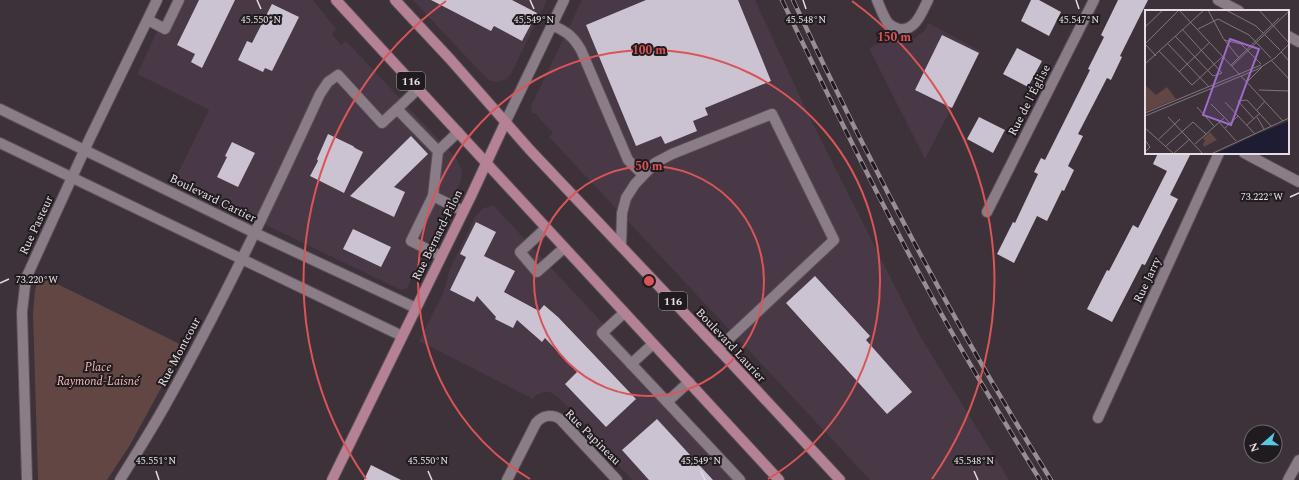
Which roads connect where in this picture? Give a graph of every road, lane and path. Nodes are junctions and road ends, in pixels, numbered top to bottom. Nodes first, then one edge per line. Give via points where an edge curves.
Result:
1 (157, 0) edge
2 (179, 0) edge
3 (336, 0) edge
4 (395, 0) edge
5 (564, 0) edge
6 (877, 0) edge
7 (928, 0) edge
8 (1094, 0) edge
9 (1218, 0) edge
10 (1237, 10) edge
11 (148, 20) junction
12 (552, 25) junction
13 (1289, 37) edge
14 (1299, 42) edge
15 (418, 89) junction
16 (398, 109) junction
17 (0, 110) edge
18 (505, 123) junction
19 (458, 132) junction
20 (0, 143) edge
21 (85, 150) junction
22 (438, 151) junction
23 (1219, 154) edge
24 (1246, 154) edge
25 (486, 163) junction
26 (643, 175) junction
27 (72, 177) junction
28 (1299, 182) edge
29 (433, 196) junction
30 (463, 211) junction
31 (987, 212) dead end
32 (546, 228) junction
33 (255, 233) junction
34 (621, 246) junction
35 (564, 248) junction
36 (441, 256) junction
37 (242, 259) junction
38 (416, 308) junction
39 (624, 313) junction
40 (402, 336) junction
41 (653, 344) junction
42 (718, 349) junction
43 (631, 364) junction
44 (689, 382) junction
45 (667, 402) junction
46 (1098, 418) dead end
47 (1299, 460) edge
48 (27, 480) edge
49 (120, 480) edge
50 (332, 480) edge
51 (507, 480) edge
52 (617, 480) edge
53 (740, 480) edge
54 (779, 480) edge
55 (840, 480) edge
56 (1288, 480) edge

1 - 11 street, Rue Pasteur
2 - 11 street via 165,29
3 - 15 main road, 116
4 - 18 main road, 116
5 - 12 street, Rue Bernard-Pilon
6 - 7 street via 888,22 901,29 909,28 915,23
8 - 31 street, Rue de l'Église
9 - 10 street
11 - 21 street, Rue Pasteur
12 - 18 street, Rue Bernard-Pilon
12 - 26 street via 568,33 579,46 628,160
13 - 14 street
15 - 16 street
15 - 19 main road, 116
16 - 22 street
16 - 33 street, Rue Montcour via 382,123 338,75 328,82
17 - 21 street, Boulevard Cartier
18 - 25 main road, Rue Bernard-Pilon
18 - 34 main road, Boulevard Laurier / 116
19 - 22 street
19 - 25 main road, 116
20 - 27 street
21 - 27 street, Rue Pasteur
21 - 33 street, Boulevard Cartier
22 - 29 street
23 - 46 street, Rue Jarry
24 - 28 street
25 - 30 main road, Rue Bernard-Pilon
25 - 32 main road, 116
26 - 34 street via 631,190 624,206
26 - 42 street via 672,154 772,114 834,240
27 - 37 street
27 - 48 street, Rue Pasteur via 31,265 25,286 22,312
29 - 30 street
29 - 36 street via 410,241
30 - 36 main road, Rue Bernard-Pilon
32 - 35 main road, 116
32 - 35 street via 520,252 537,272
33 - 37 street, Rue Montcour
33 - 38 street, Boulevard Cartier
34 - 42 main road, Boulevard Laurier / 116
35 - 39 main road, 116
36 - 38 main road, Rue Bernard-Pilon
37 - 40 street
37 - 49 street, Rue Montcour via 167,403
38 - 40 main road, Rue Bernard-Pilon
39 - 41 main road, 116
39 - 43 street via 602,333
40 - 50 main road, Rue Bernard-Pilon
41 - 43 street
41 - 44 main road, 116
42 - 55 main road, Boulevard Laurier / 116
43 - 45 street
44 - 45 street
44 - 54 main road, 116
45 - 53 street
47 - 56 street
51 - 52 street, Rue Papineau via 536,422 549,416 557,417 564,422

